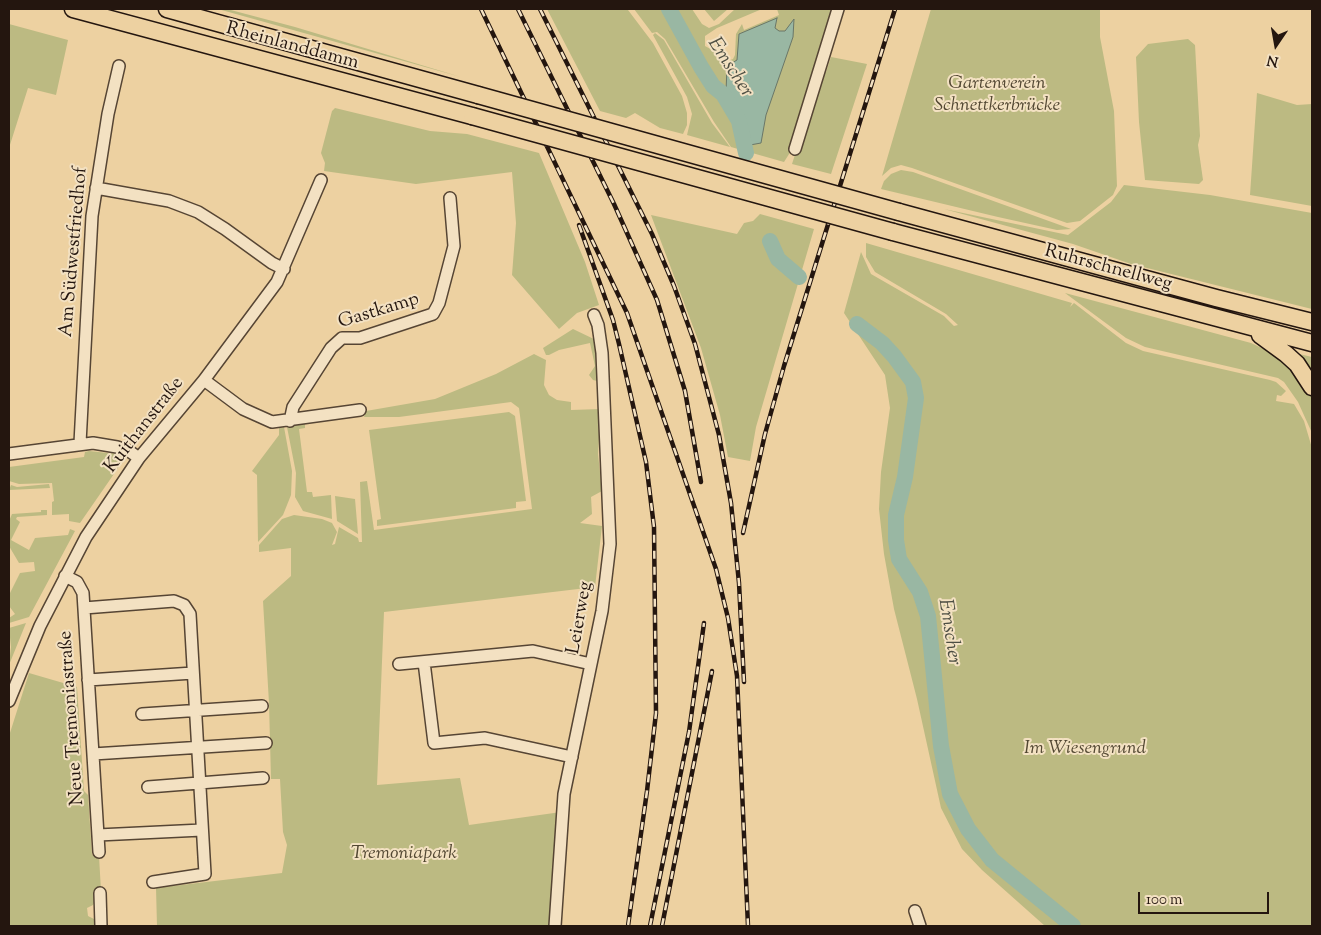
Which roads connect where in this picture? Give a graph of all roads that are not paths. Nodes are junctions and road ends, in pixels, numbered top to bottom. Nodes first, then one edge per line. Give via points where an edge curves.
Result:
1 (73, 9) edge
2 (166, 9) edge
3 (838, 9) edge
4 (119, 66) dead end
5 (795, 149) dead end
6 (321, 180) dead end
7 (96, 188) junction
8 (450, 198) dead end
9 (899, 212) joint
10 (893, 232) joint
11 (284, 269) junction
12 (594, 315) dead end
13 (1312, 322) edge
14 (1235, 324) junction
15 (1312, 343) edge
16 (204, 380) junction
17 (1312, 387) edge
18 (360, 410) dead end
19 (290, 421) junction
20 (80, 443) junction
21 (9, 454) edge
22 (139, 458) junction
23 (64, 576) junction
24 (84, 608) junction
25 (424, 662) junction
26 (399, 664) dead end
27 (591, 664) junction
28 (193, 673) junction
29 (88, 680) junction
30 (9, 701) edge
31 (262, 706) dead end
32 (195, 710) junction
33 (142, 714) dead end
34 (266, 743) dead end
35 (197, 747) junction
36 (93, 754) junction
37 (572, 757) junction
38 (263, 778) dead end
39 (200, 782) junction
40 (148, 787) dead end
41 (202, 830) junction
42 (98, 835) junction
43 (99, 852) dead end
44 (153, 882) dead end
45 (100, 893) dead end
46 (915, 911) dead end
47 (101, 926) edge
48 (555, 926) edge
49 (920, 926) edge

1 - 10 highway, Rheinlanddamm, bridge
2 - 9 highway, Rheinlanddamm, bridge
3 - 5 street
4 - 7 street, Am Südwestfriedhof
6 - 11 street, Kuithanstraße
7 - 11 street via 169,201 198,212
7 - 20 street, Am Südwestfriedhof via 89,245
8 - 19 street, Gastkamp via 454,246 434,314 360,338 342,338 331,348 293,407
9 - 13 highway, Ruhrschnellweg
10 - 14 highway, Ruhrschnellweg
11 - 16 street, Kuithanstraße via 263,303
12 - 27 street, Leierweg via 602,353 611,529 602,611
14 - 15 highway, Ruhrschnellweg
14 - 17 highway via 1262,336 1286,354
16 - 19 street via 258,418 272,422
16 - 22 street, Kuithanstraße
18 - 19 street
20 - 21 street
20 - 22 street via 129,450
22 - 23 street, Kuithanstraße via 88,533
23 - 24 street, Neue Tremoniastraße via 77,582 83,593
23 - 30 street, Kuithanstraße
24 - 28 street via 174,601 184,606 190,614
24 - 29 street, Neue Tremoniastraße
25 - 26 street
25 - 27 street via 533,651
25 - 37 street via 434,743 485,738
27 - 37 street, Leierweg
28 - 29 street
28 - 32 street
29 - 36 street, Neue Tremoniastraße
31 - 32 street
32 - 33 street
32 - 35 street
34 - 35 street
35 - 36 street
35 - 39 street
36 - 42 street, Neue Tremoniastraße
37 - 48 street, Leierweg via 564,794
38 - 39 street
39 - 40 street
39 - 41 street
41 - 42 street
41 - 44 street via 205,874
42 - 43 street, Neue Tremoniastraße
45 - 47 street
46 - 49 street

